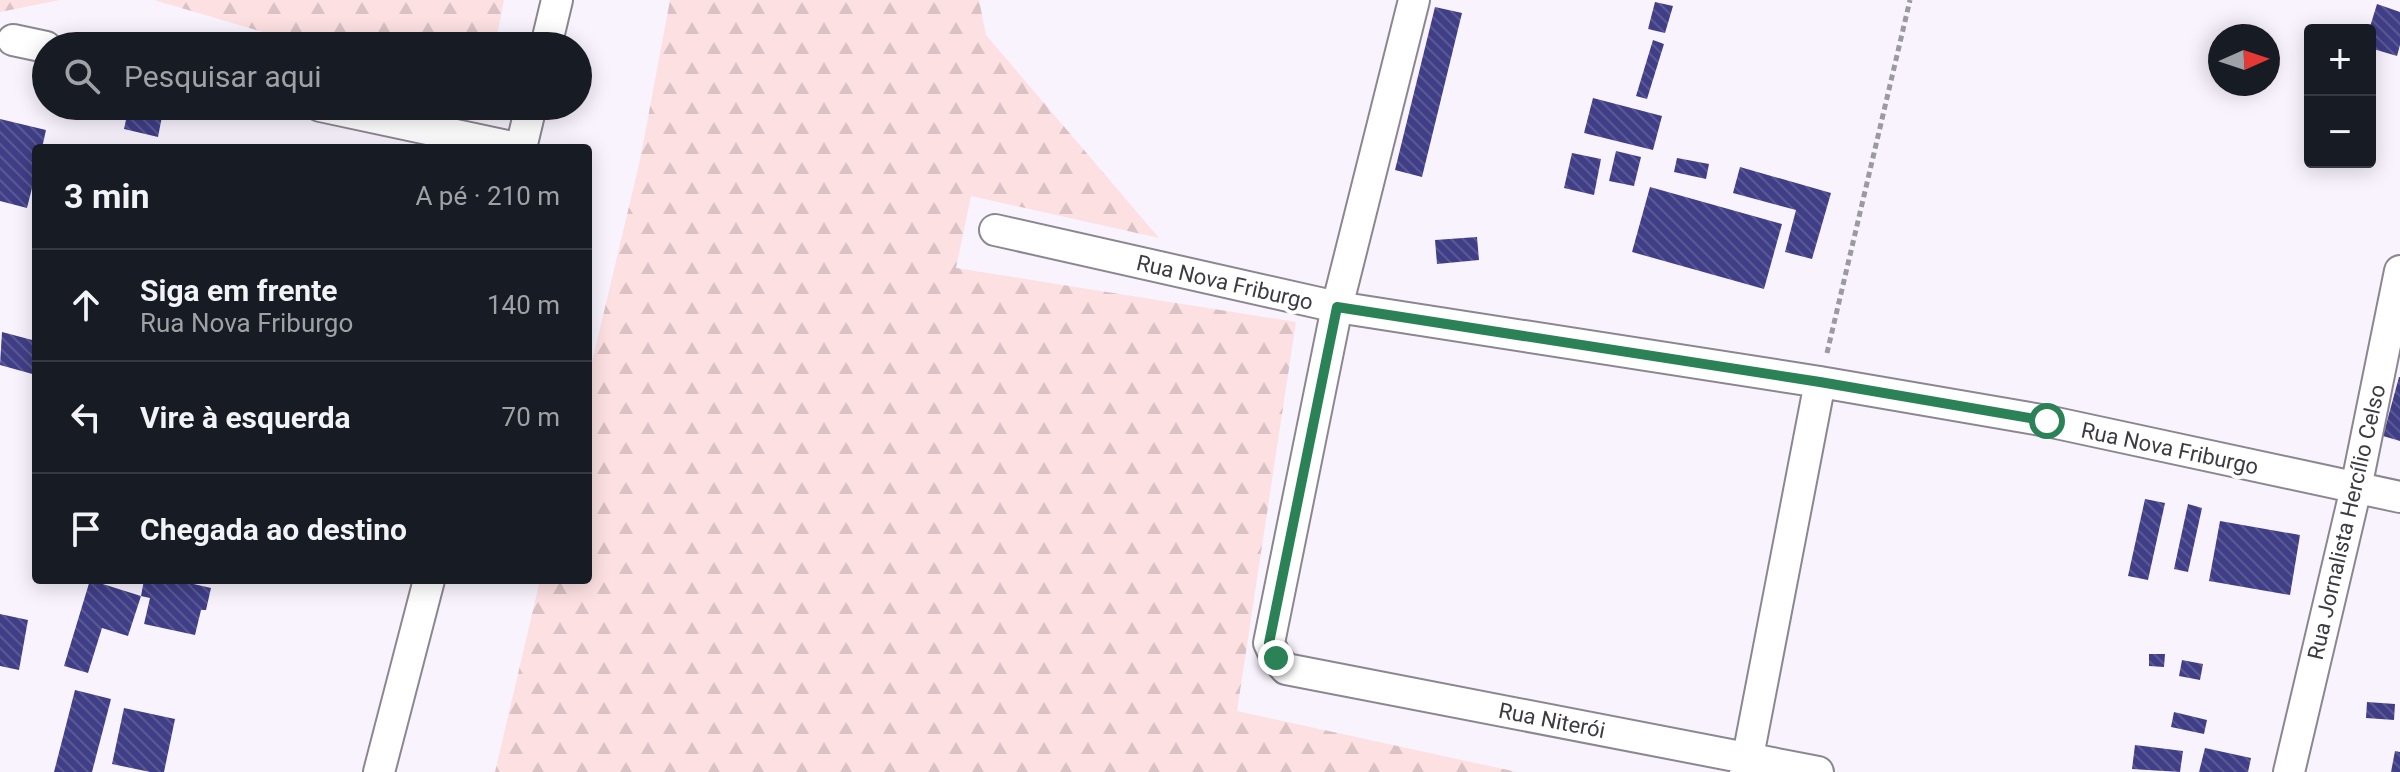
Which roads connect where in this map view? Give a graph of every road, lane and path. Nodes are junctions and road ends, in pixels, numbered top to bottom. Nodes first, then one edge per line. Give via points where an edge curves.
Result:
1 (557, 0) edge
2 (1414, 0) edge
3 (1910, 0) edge
4 (549, 32) edge
5 (13, 40) dead end
6 (32, 44) edge
7 (386, 120) edge
8 (527, 120) edge
9 (500, 144) edge
10 (520, 144) edge
11 (995, 230) dead end
12 (2400, 271) edge
13 (1337, 307) junction
14 (1820, 382) junction
15 (2356, 488) junction
16 (2400, 497) edge
17 (428, 584) edge
18 (1747, 765) edge
19 (379, 772) edge
20 (1818, 772) edge
21 (2289, 772) edge

1 - 4 street
2 - 13 street
3 - 14 path
5 - 6 street
7 - 9 street
8 - 10 street
11 - 13 street, Rua Nova Friburgo
12 - 15 street, Rua Jornalista Hercílio Celso
13 - 14 street, Rua Nova Friburgo
13 - 18 street, Rua Niterói via 1269,643 1276,658 1286,669
14 - 15 street, Rua Nova Friburgo via 2047,421
14 - 18 street
15 - 16 street, Rua Nova Friburgo
15 - 21 street, Rua Jornalista Hercílio Celso
17 - 19 street
18 - 20 street, Rua Niterói

